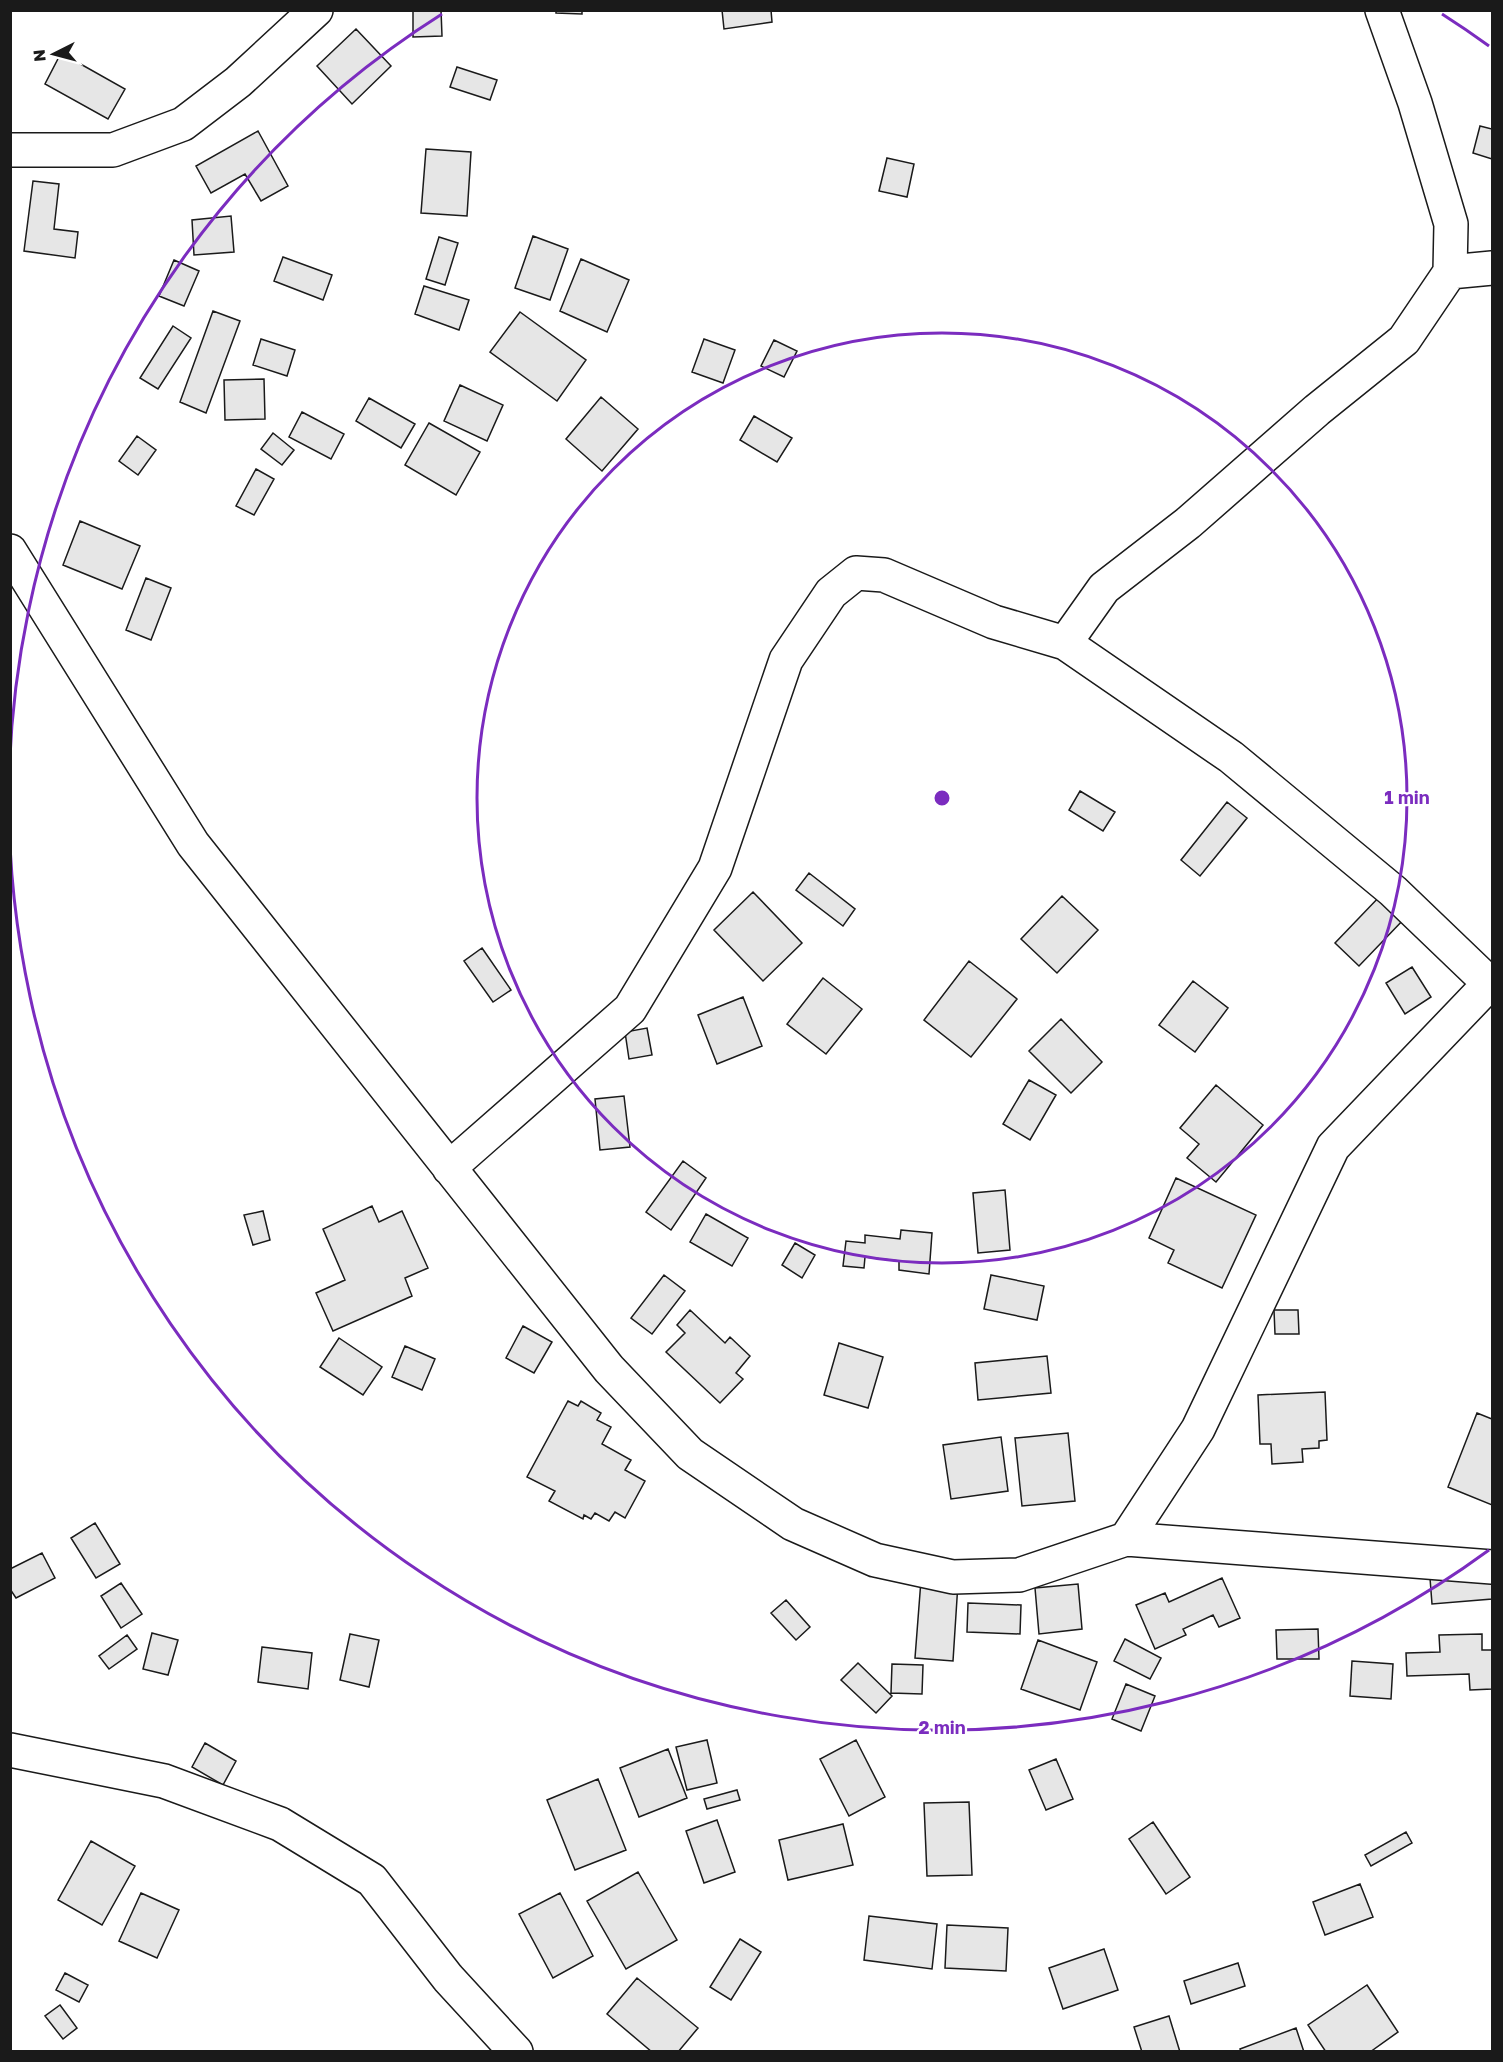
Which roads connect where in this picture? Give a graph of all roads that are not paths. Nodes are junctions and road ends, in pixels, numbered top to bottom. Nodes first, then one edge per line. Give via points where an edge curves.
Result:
1 (316, 10) edge
2 (1382, 10) edge
3 (10, 150) edge
4 (1492, 268) edge
5 (1450, 272) junction
6 (10, 551) edge
7 (1065, 643) junction
8 (1491, 983) edge
9 (449, 1168) junction
10 (1126, 1539) junction
11 (1492, 1567) edge
12 (10, 1750) edge
13 (516, 2052) edge

1 - 3 street via 238,82 183,124 113,150
2 - 5 street via 1451,224
4 - 5 street
5 - 7 street via 1404,340 1188,523 1104,588
6 - 9 street via 193,844
7 - 8 street via 1231,757 1393,891
7 - 9 street via 994,622 884,575 856,573 831,593 786,660 715,868 630,1009
8 - 10 street via 1333,1147 1198,1429
9 - 10 street via 609,1369 690,1454 793,1524 875,1560 953,1577 1019,1575
10 - 11 street
12 - 13 street via 164,1781 280,1824 372,1880 448,1978

